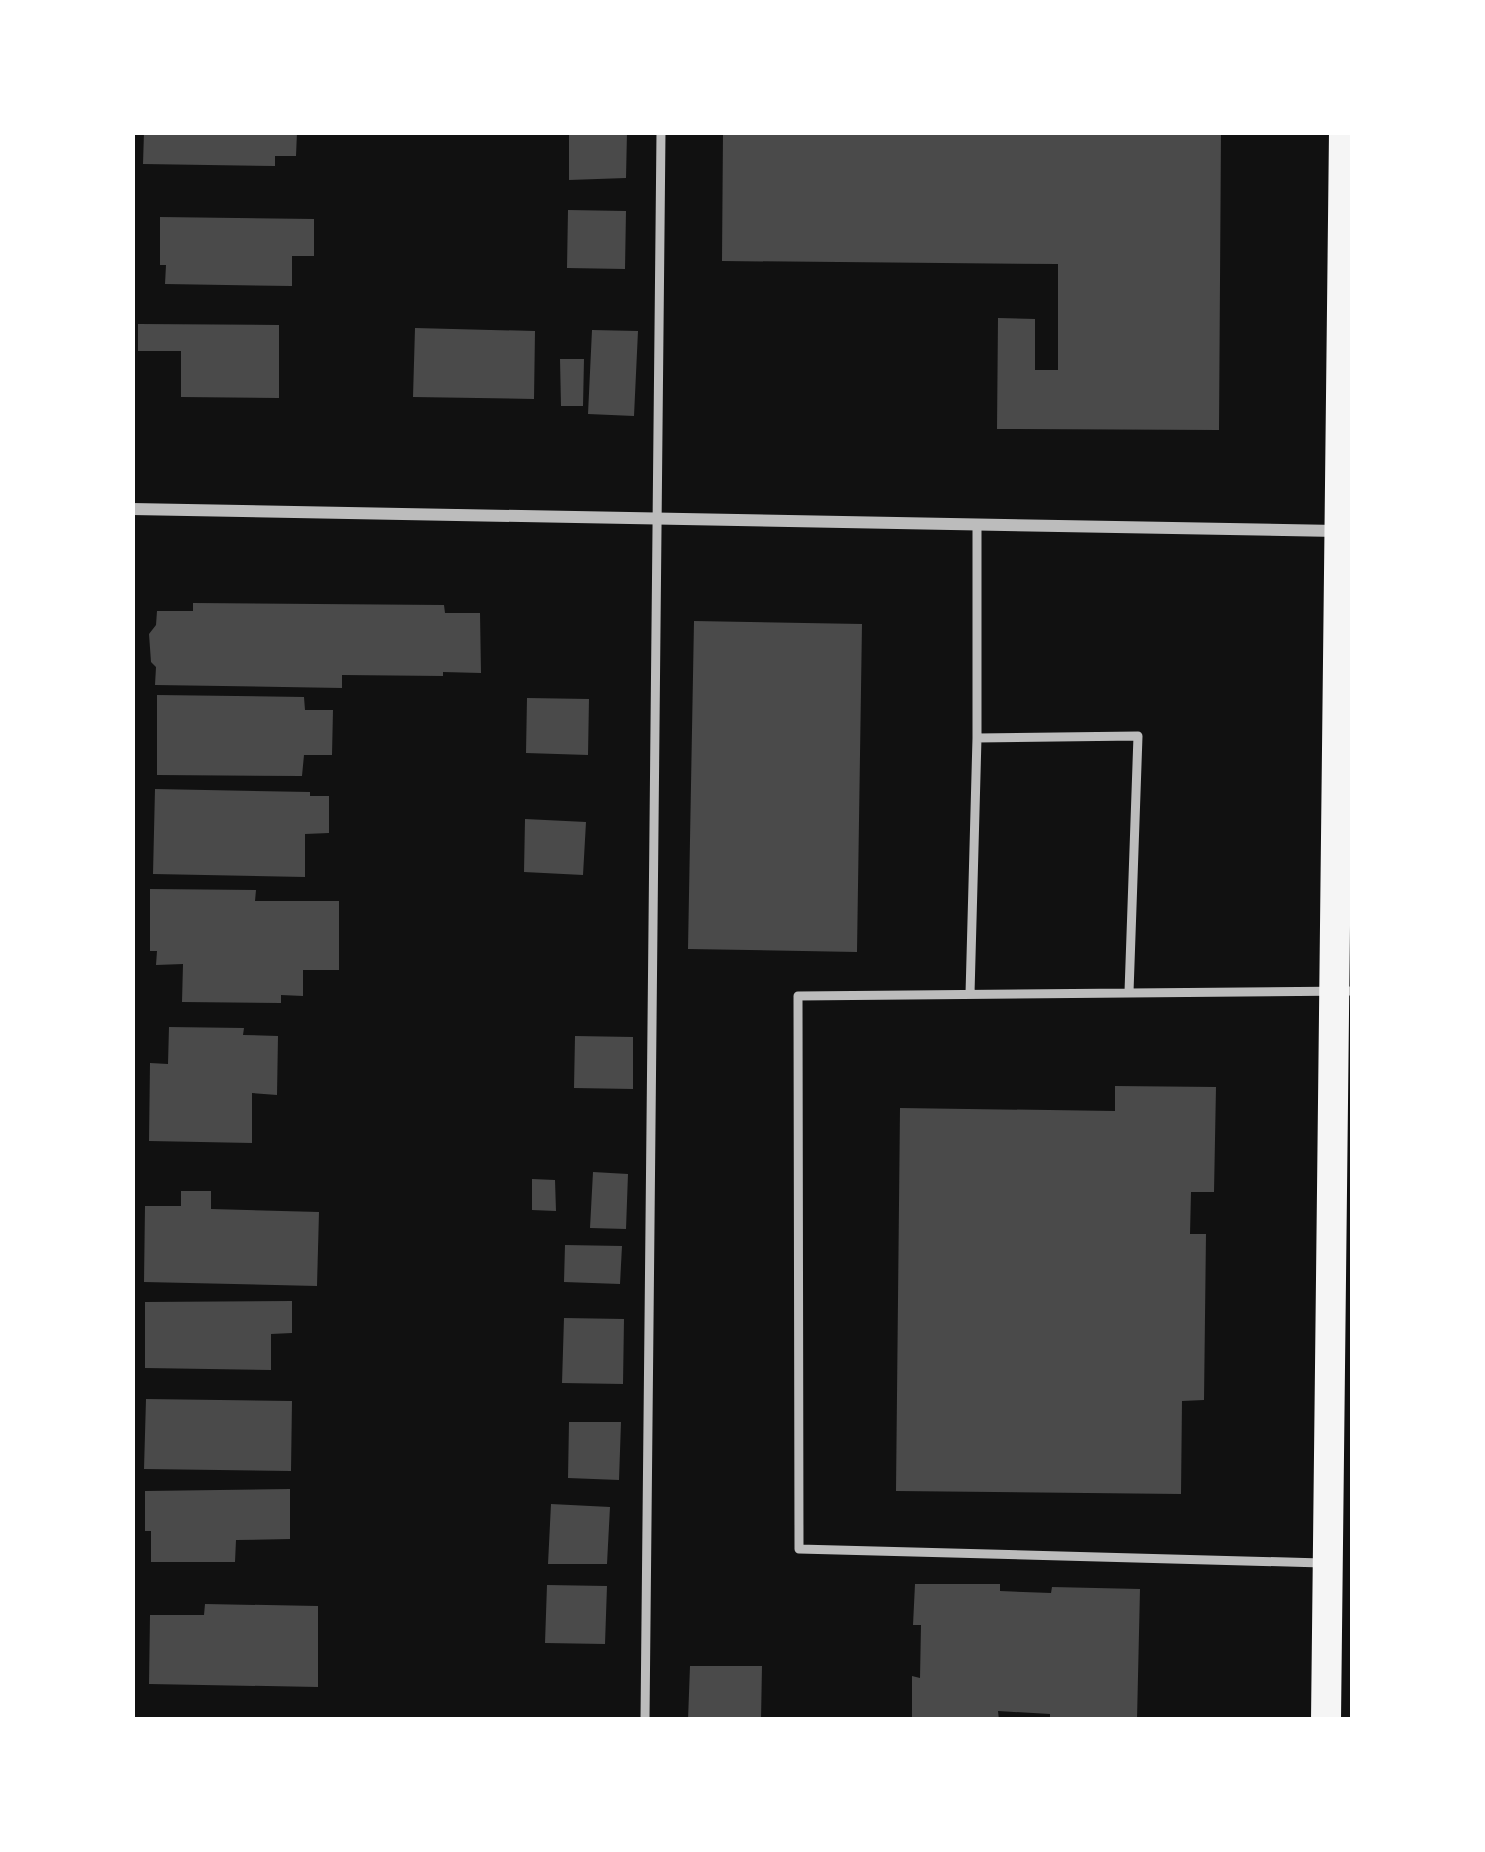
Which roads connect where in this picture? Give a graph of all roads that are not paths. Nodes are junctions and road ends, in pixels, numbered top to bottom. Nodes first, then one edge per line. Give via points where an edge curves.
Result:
1 (661, 132) edge
2 (1344, 132) edge
3 (1348, 213) edge
4 (132, 509) edge
5 (657, 518) junction
6 (977, 524) junction
7 (1346, 531) edge
8 (977, 738) junction
9 (1343, 991) edge
10 (1129, 992) junction
11 (970, 994) junction
12 (1327, 1563) junction
13 (645, 1720) edge
14 (1326, 1720) edge

1 - 5 lane
2 - 3 main road
3 - 7 main road
4 - 5 street
5 - 6 street
5 - 13 lane
6 - 7 street
6 - 8 lane
7 - 9 main road
8 - 10 lane via 1138,736
8 - 11 lane
9 - 10 lane
9 - 12 main road
10 - 11 lane
11 - 12 lane via 798,996 799,1549
12 - 14 main road

